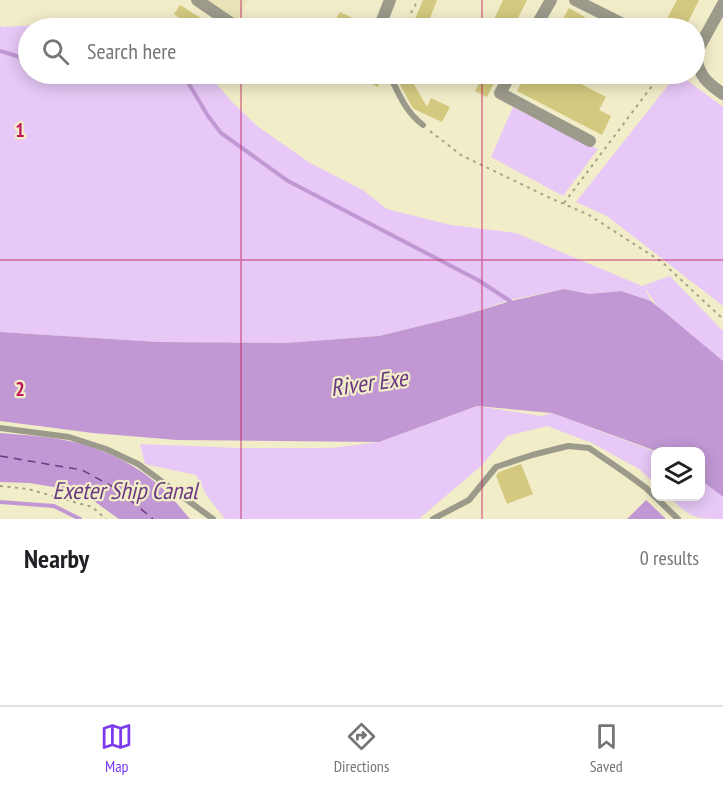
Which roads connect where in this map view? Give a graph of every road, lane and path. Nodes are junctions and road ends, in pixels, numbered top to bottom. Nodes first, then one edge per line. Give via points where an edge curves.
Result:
1 (197, 0) edge
2 (390, 0) edge
3 (418, 0) edge
4 (551, 0) edge
5 (575, 0) edge
6 (723, 4) edge
7 (411, 13) dead end
8 (223, 18) edge
9 (383, 18) edge
10 (541, 18) edge
11 (611, 18) edge
12 (705, 37) edge
13 (705, 80) edge
14 (394, 84) edge
15 (505, 84) edge
16 (654, 84) edge
17 (723, 94) edge
18 (423, 125) joint
19 (590, 141) dead end
20 (564, 204) junction
21 (723, 320) edge
22 (0, 428) edge
23 (0, 486) edge
24 (106, 519) edge
25 (213, 519) edge
26 (433, 519) edge
27 (678, 519) edge

1 - 8 street
2 - 9 street
3 - 7 path
4 - 10 street
5 - 11 street
6 - 12 street
13 - 17 street
14 - 18 lane via 404,105
15 - 19 street via 500,93
16 - 20 path
18 - 20 path via 461,155
20 - 21 path via 589,215 662,262
22 - 25 lane via 69,437 106,449 138,464
23 - 24 path via 28,489 92,507
26 - 27 lane via 469,500 496,467 568,446 589,448 646,488

